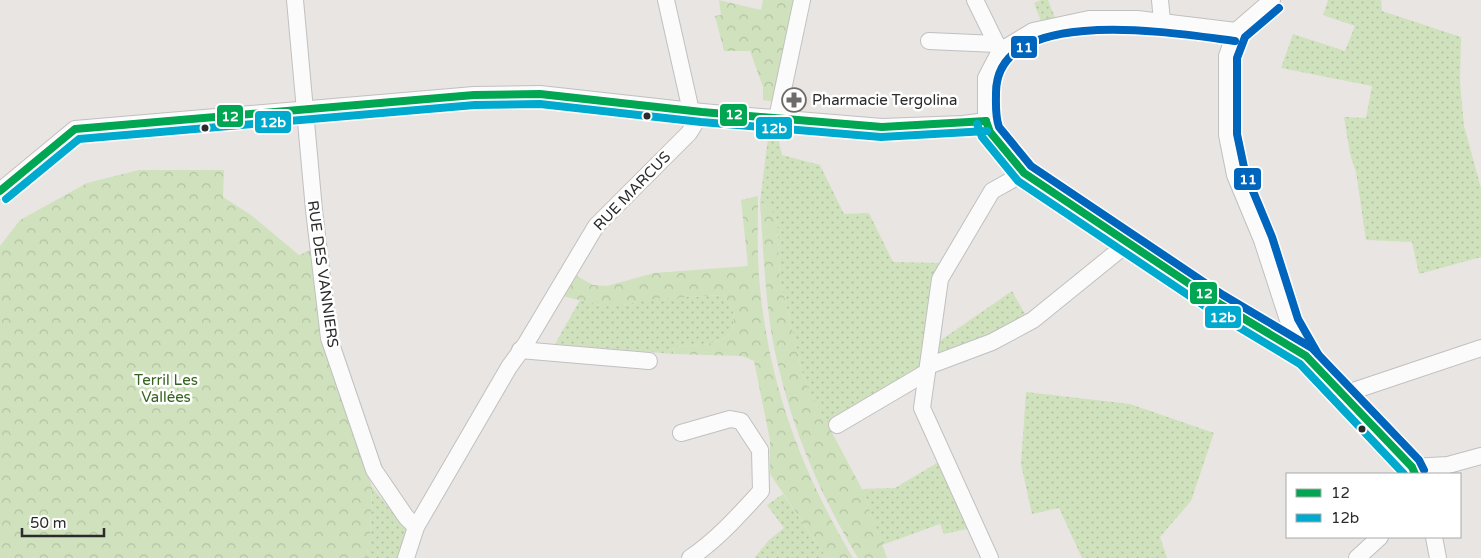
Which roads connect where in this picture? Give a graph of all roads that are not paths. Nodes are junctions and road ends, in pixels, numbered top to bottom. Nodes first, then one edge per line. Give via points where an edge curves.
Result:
1 (295, 0) edge
2 (666, 0) edge
3 (802, 0) edge
4 (975, 0) edge
5 (1160, 0) edge
6 (1272, 0) edge
7 (1162, 21) junction
8 (1236, 31) junction
9 (929, 41) dead end
10 (998, 48) junction
11 (305, 111) junction
12 (696, 111) junction
13 (777, 118) junction
14 (986, 121) junction
15 (1024, 173) junction
16 (0, 191) edge
17 (1128, 244) junction
18 (1481, 348) edge
19 (520, 350) junction
20 (1306, 356) junction
21 (649, 361) dead end
22 (928, 369) junction
23 (1344, 394) junction
24 (837, 425) dead end
25 (680, 433) dead end
26 (1481, 456) edge
27 (1444, 470) edge
28 (1413, 471) edge
29 (416, 527) junction
30 (1379, 538) edge
31 (1434, 538) edge
32 (406, 558) edge
33 (690, 558) edge
34 (990, 558) edge
35 (1357, 558) edge
36 (1438, 558) edge

1 - 11 street, RUE DES VANNIERS
2 - 12 street
3 - 13 street
4 - 10 street
5 - 7 street
6 - 8 street
7 - 8 street
7 - 10 street via 1089,19 1034,31
8 - 20 street via 1227,56 1226,135 1235,175 1262,240 1289,323
9 - 10 street
10 - 14 street via 986,78
11 - 12 street via 474,95 540,94
11 - 16 street via 75,129
11 - 29 street, RUE DES VANNIERS via 329,338 374,470
12 - 13 street
12 - 19 street, RUE MARCUS via 689,134 596,226
13 - 14 street via 882,127
14 - 15 street via 990,132
15 - 17 street
15 - 22 street via 992,191 940,279
17 - 20 street
17 - 22 street via 1033,320 992,342
18 - 23 street
19 - 21 street
19 - 29 street, RUE MARCUS
20 - 23 street
22 - 24 street
22 - 34 street via 922,408
23 - 28 street
25 - 33 street via 730,419 741,421 760,450 761,491 730,525
26 - 27 street
27 - 28 street
29 - 32 street, RUE MARCUS
30 - 35 street
31 - 36 street

